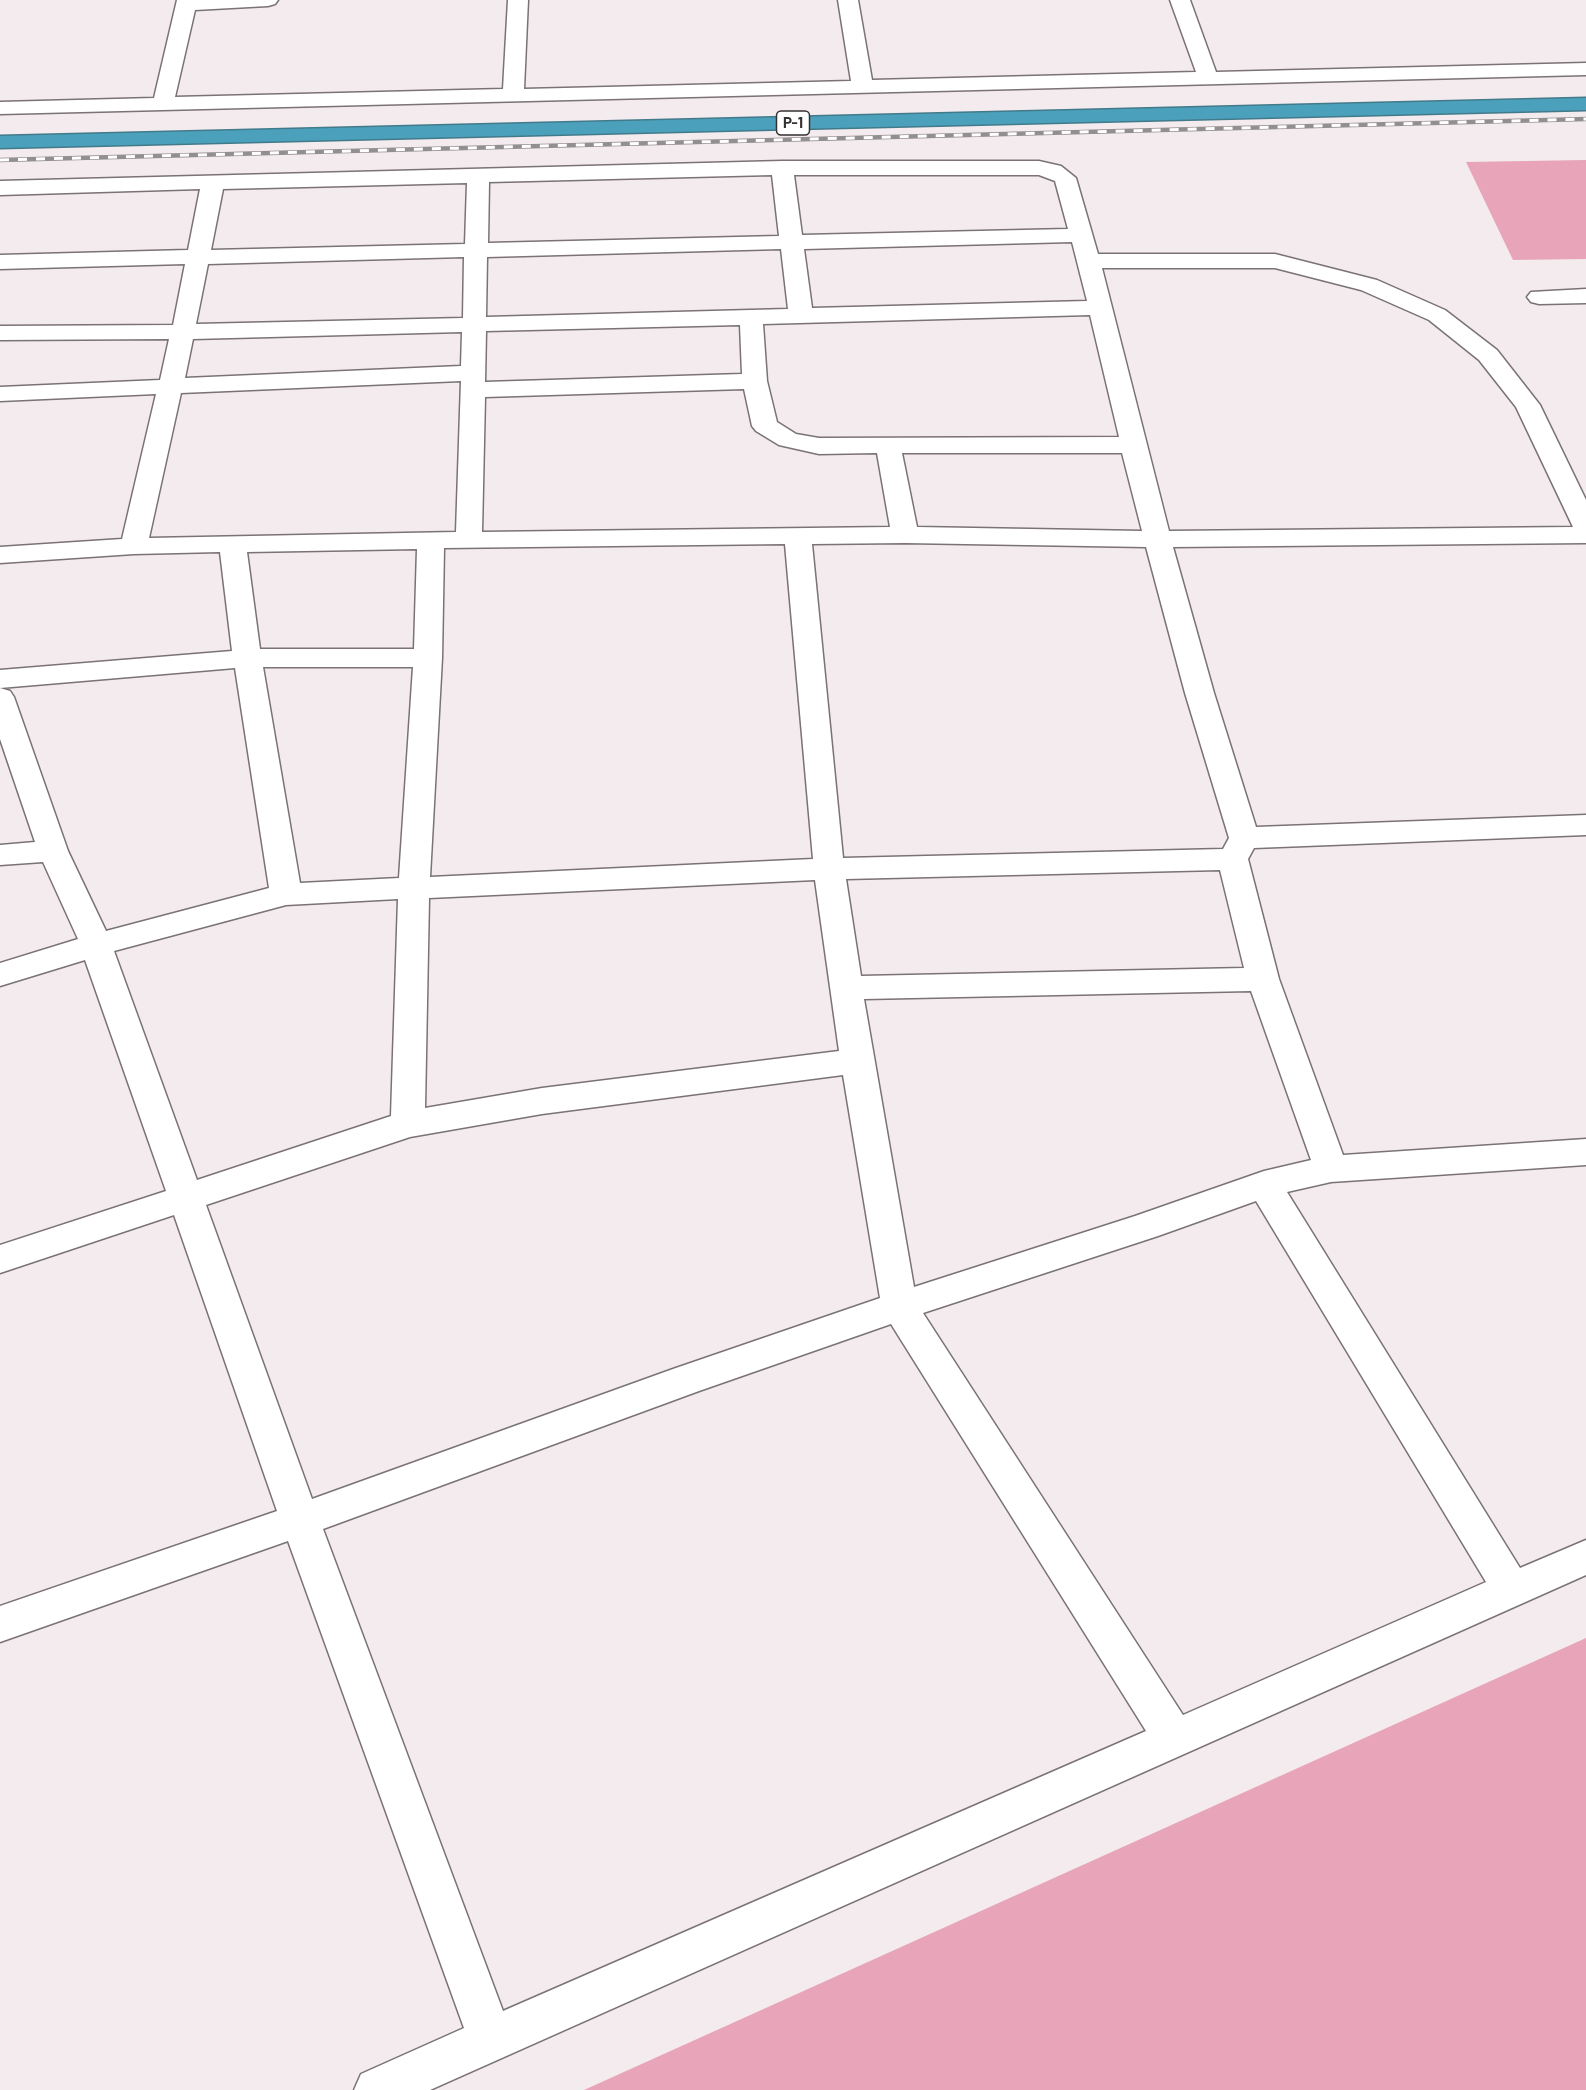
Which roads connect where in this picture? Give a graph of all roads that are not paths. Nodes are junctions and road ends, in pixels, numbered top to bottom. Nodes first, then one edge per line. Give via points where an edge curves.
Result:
1 (268, 0) edge
2 (518, 0) edge
3 (848, 0) edge
4 (1180, 0) edge
5 (186, 2) edge
6 (1586, 69) edge
7 (1208, 77) junction
8 (863, 88) junction
9 (513, 96) junction
10 (163, 104) junction
11 (1586, 104) edge
12 (0, 108) edge
13 (0, 142) edge
14 (782, 168) junction
15 (478, 176) junction
16 (213, 182) junction
17 (0, 189) edge
18 (1082, 235) junction
19 (792, 243) junction
20 (476, 250) junction
21 (199, 257) junction
22 (1089, 261) junction
23 (0, 262) edge
24 (1586, 296) edge
25 (1539, 297) dead end
26 (1101, 308) junction
27 (752, 316) junction
28 (801, 316) junction
29 (474, 324) junction
30 (183, 332) junction
31 (0, 333) edge
32 (755, 381) junction
33 (473, 382) junction
34 (171, 388) junction
35 (0, 394) edge
36 (1134, 445) junction
37 (888, 446) junction
38 (1586, 528) edge
39 (1586, 534) edge
40 (905, 535) junction
41 (798, 536) junction
42 (1158, 539) junction
43 (469, 540) junction
44 (431, 542) junction
45 (134, 546) junction
46 (233, 546) junction
47 (0, 555) edge
48 (247, 658) junction
49 (428, 658) junction
50 (0, 679) edge
51 (0, 697) edge
52 (1586, 825) edge
53 (1238, 848) junction
54 (53, 850) junction
55 (0, 855) edge
56 (829, 869) junction
57 (414, 890) junction
58 (286, 894) junction
59 (96, 945) junction
60 (0, 975) edge
61 (1263, 979) junction
62 (847, 988) junction
63 (857, 1061) junction
64 (408, 1124) junction
65 (1586, 1152) edge
66 (1331, 1169) junction
67 (1263, 1184) junction
68 (184, 1198) junction
69 (0, 1259) edge
70 (899, 1306) junction
71 (300, 1520) junction
72 (1586, 1557) edge
73 (1512, 1590) junction
74 (0, 1624) edge
75 (1175, 1739) junction
76 (491, 2040) junction
77 (377, 2090) edge

1 - 5 street
2 - 9 street
3 - 8 street
4 - 7 street
5 - 10 street
6 - 7 street
7 - 8 street
8 - 9 street
9 - 10 street
10 - 12 street
11 - 13 highway, P-1
14 - 15 street
14 - 18 street via 1040,168 1065,178
14 - 19 street
15 - 16 street
15 - 20 street
16 - 17 street
16 - 21 street
18 - 19 street
18 - 22 street
19 - 20 street
19 - 28 street
20 - 21 street
20 - 29 street
21 - 23 street
21 - 30 street
22 - 26 street
22 - 38 street via 1275,261 1369,285 1437,315 1488,355 1528,405
24 - 25 street
26 - 28 street
26 - 36 street
27 - 28 street
27 - 29 street
27 - 32 street
29 - 30 street
29 - 33 street
30 - 31 street
30 - 34 street
32 - 33 street
32 - 37 street via 765,426 788,440 819,446
33 - 34 street
33 - 43 street
34 - 35 street
34 - 45 street
36 - 37 street
36 - 42 street
37 - 40 street
39 - 42 street
40 - 41 street
40 - 42 street
41 - 43 street
41 - 56 street
42 - 53 street
43 - 44 street
44 - 46 street
44 - 49 street
45 - 46 street
45 - 47 street
46 - 48 street
48 - 49 street
48 - 50 street
48 - 58 street
49 - 57 street
51 - 54 street
52 - 53 street
53 - 56 street
53 - 61 street
54 - 55 street
54 - 59 street
56 - 57 street
56 - 62 street
57 - 58 street
57 - 64 street
58 - 59 street
59 - 60 street
59 - 68 street
61 - 62 street
61 - 66 street
62 - 63 street
63 - 64 street via 542,1101
63 - 70 street
64 - 68 street
65 - 66 street
66 - 67 street
67 - 70 street
67 - 73 street
68 - 69 street
68 - 71 street
70 - 71 street
70 - 75 street
71 - 74 street
71 - 76 street
72 - 73 street
73 - 75 street
75 - 76 street
76 - 77 street

